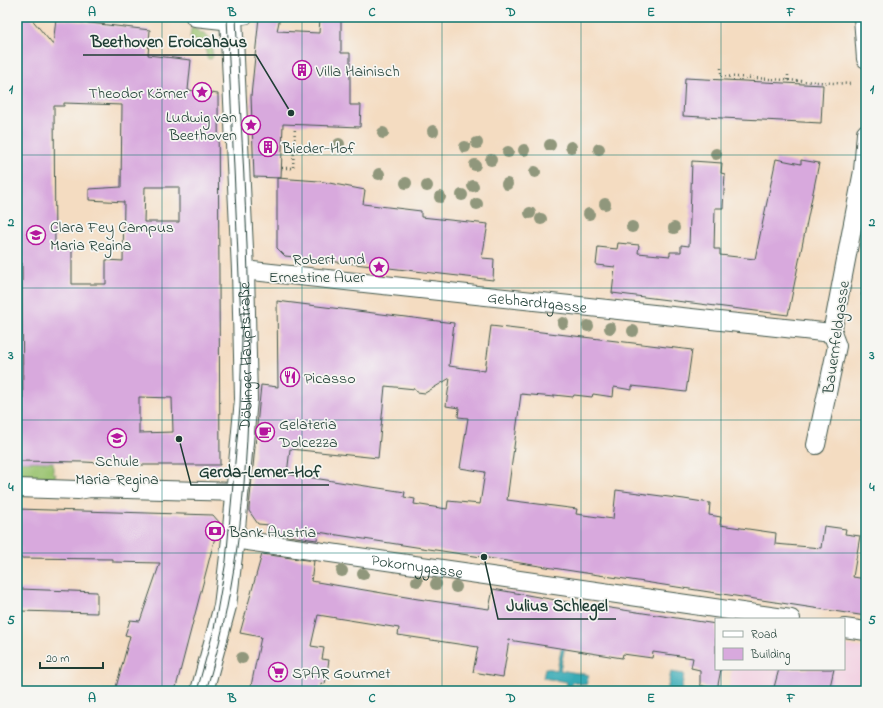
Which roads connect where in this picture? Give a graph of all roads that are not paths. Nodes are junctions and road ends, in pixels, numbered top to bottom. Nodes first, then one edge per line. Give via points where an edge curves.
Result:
1 (195, 17) edge
2 (863, 17) edge
3 (237, 18) edge
4 (866, 59) edge
5 (866, 133) edge
6 (243, 270) junction
7 (832, 334) junction
8 (816, 445) dead end
9 (17, 488) edge
10 (238, 492) junction
11 (233, 539) junction
12 (784, 618) edge
13 (845, 628) edge
14 (866, 631) edge
15 (202, 691) edge

1 - 3 street
2 - 4 street
3 - 6 main road, Döblinger Hauptstraße
5 - 7 street, Bauernfeldgasse via 863,171
6 - 7 street, Gebhardtgasse
6 - 10 main road, Döblinger Hauptstraße via 246,376
7 - 8 street, Bauernfeldgasse via 837,346
9 - 10 street
10 - 11 main road, Döblinger Hauptstraße
11 - 12 street, Pokornygasse
11 - 15 main road, Döblinger Hauptstraße via 225,606
13 - 14 street

